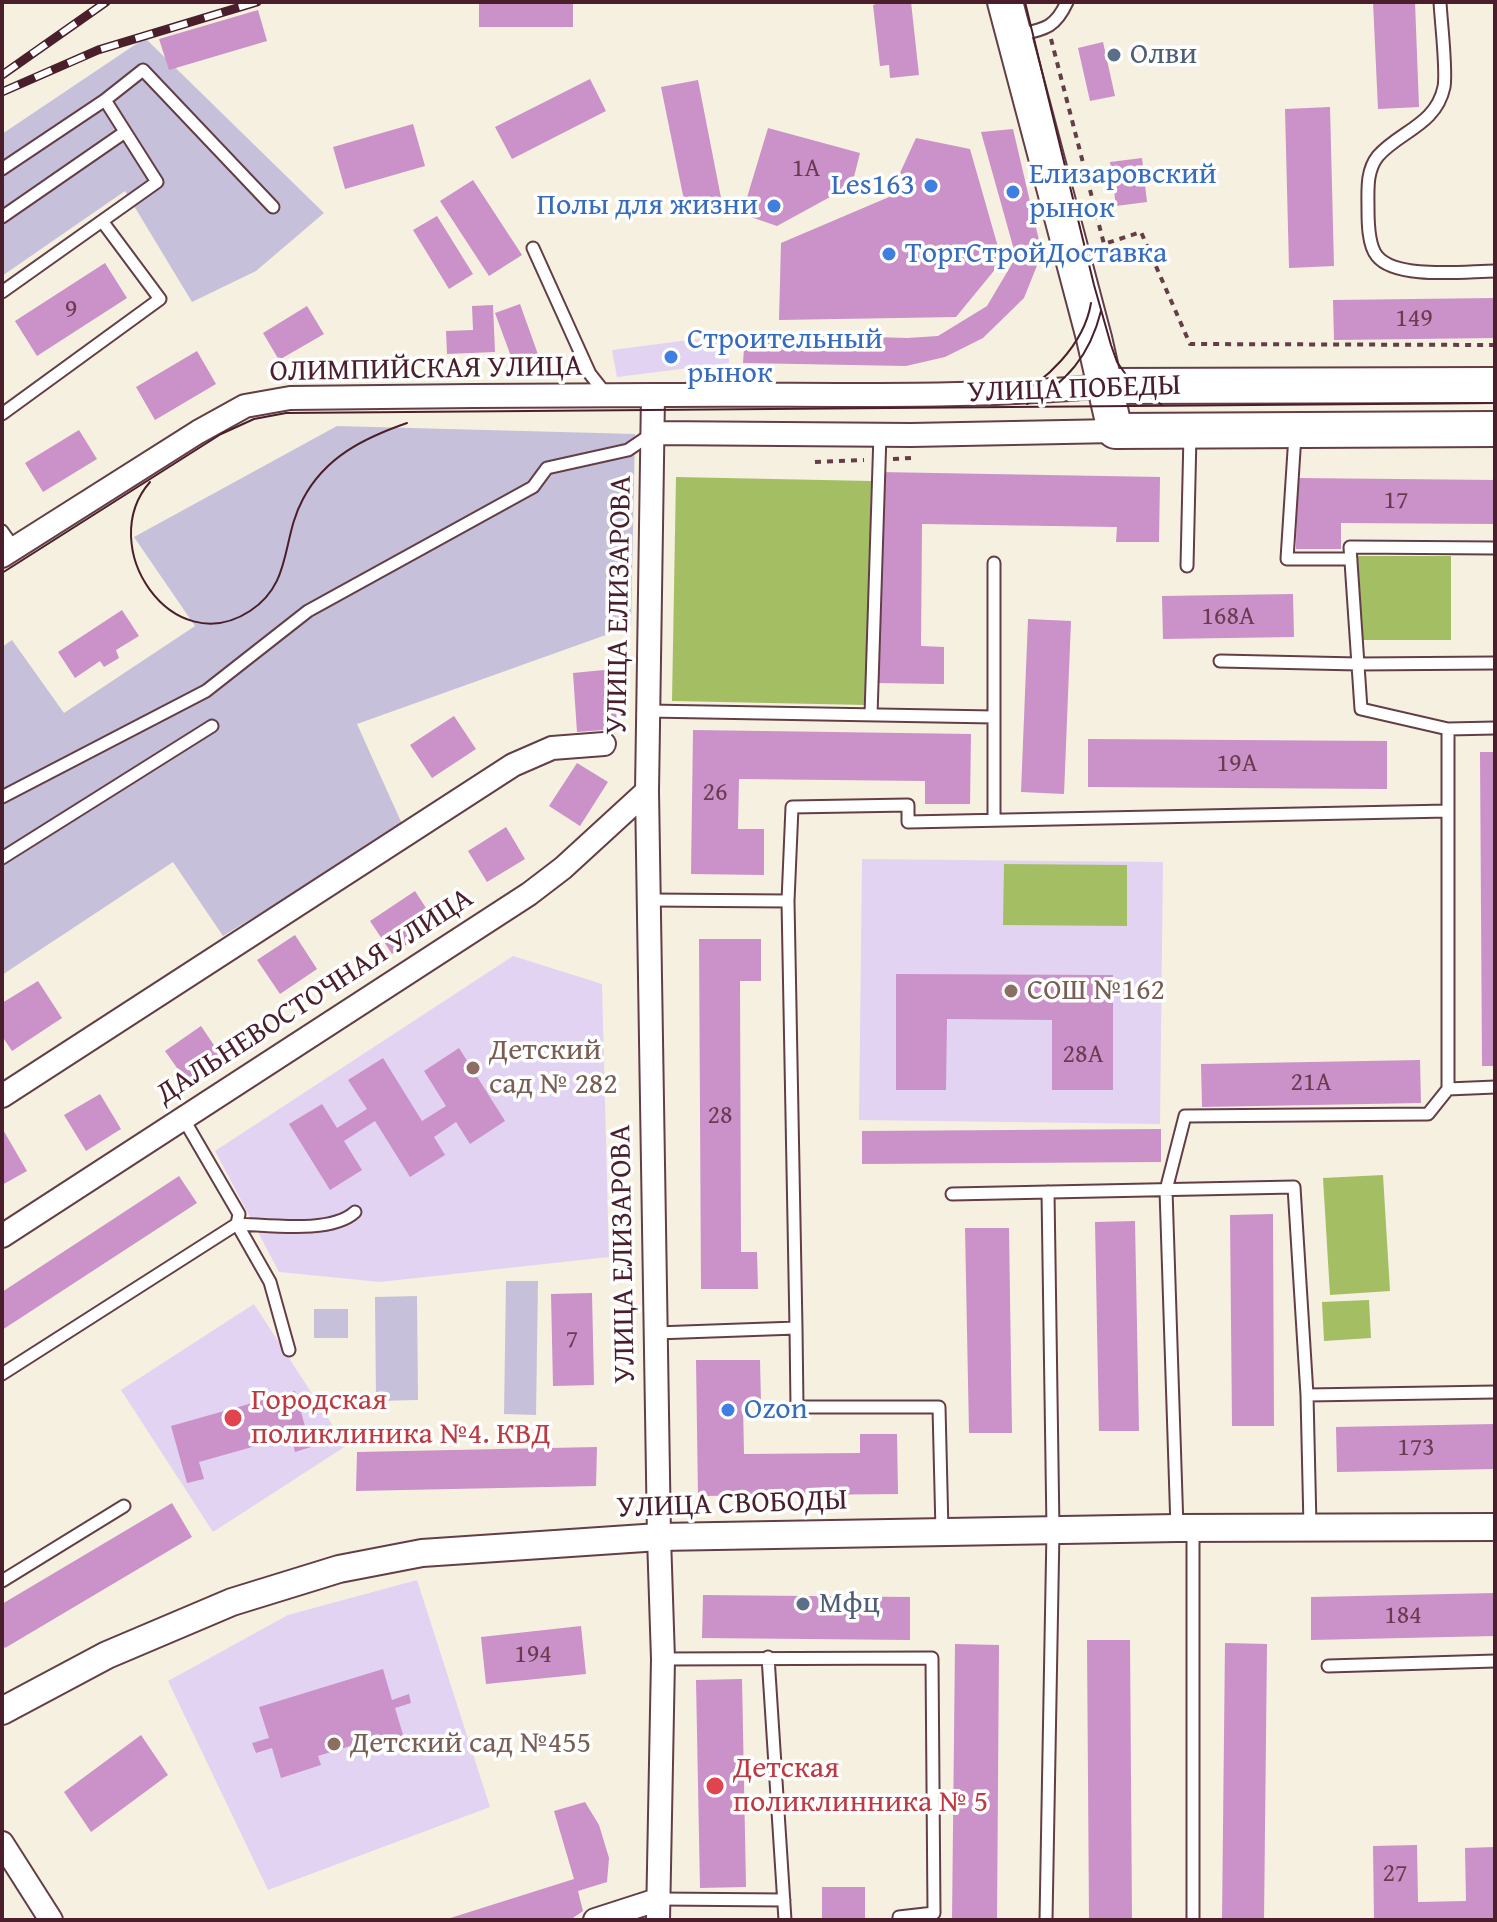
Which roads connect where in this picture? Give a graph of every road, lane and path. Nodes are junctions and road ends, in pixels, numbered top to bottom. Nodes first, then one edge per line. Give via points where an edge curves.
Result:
1 (1005, 2) edge
2 (1067, 2) edge
3 (1440, 2) edge
4 (1048, 27) junction
5 (1014, 36) junction
6 (105, 100) junction
7 (125, 132) junction
8 (2, 169) edge
9 (273, 207) dead end
10 (2, 217) edge
11 (102, 221) junction
12 (533, 248) dead end
13 (1495, 271) edge
14 (2, 292) edge
15 (1495, 345) edge
16 (1495, 385) edge
17 (1105, 386) junction
18 (653, 395) junction
19 (608, 397) junction
20 (2, 414) edge
21 (1495, 429) edge
22 (1295, 430) junction
23 (1115, 431) junction
24 (1190, 431) junction
25 (653, 433) junction
26 (880, 434) junction
27 (6, 545) edge
28 (1495, 548) edge
29 (1351, 559) junction
30 (994, 563) dead end
31 (1187, 566) dead end
32 (1220, 661) dead end
33 (1495, 663) edge
34 (1358, 664) junction
35 (648, 711) junction
36 (871, 715) junction
37 (994, 717) junction
38 (212, 726) dead end
39 (1495, 728) edge
40 (1448, 729) junction
41 (604, 744) dead end
42 (647, 791) junction
43 (2, 797) edge
44 (1448, 811) junction
45 (994, 820) junction
46 (2, 858) edge
47 (649, 900) junction
48 (788, 901) junction
49 (1495, 1087) edge
50 (1448, 1089) junction
51 (2, 1096) edge
52 (183, 1118) junction
53 (1166, 1190) junction
54 (1048, 1192) junction
55 (952, 1194) dead end
56 (355, 1212) dead end
57 (237, 1224) junction
58 (2, 1236) edge
59 (796, 1328) junction
60 (656, 1333) junction
61 (289, 1350) dead end
62 (2, 1374) edge
63 (1495, 1392) edge
64 (1307, 1395) junction
65 (124, 1506) dead end
66 (1495, 1527) edge
67 (1185, 1528) junction
68 (1310, 1528) junction
69 (1053, 1530) junction
70 (942, 1532) junction
71 (659, 1537) junction
72 (2, 1581) edge
73 (768, 1657) junction
74 (663, 1659) junction
75 (1495, 1661) edge
76 (1328, 1666) dead end
77 (2, 1711) edge
78 (2, 1843) edge
79 (784, 1900) junction
80 (659, 1910) edge
81 (51, 1920) edge
82 (595, 1920) edge
83 (785, 1920) edge
84 (899, 1920) edge
85 (1046, 1920) edge
86 (1193, 1920) edge

1 - 5 main road
2 - 4 lane via 1059,20
3 - 13 lane via 1444,86 1434,111 1370,168 1368,227 1376,255 1394,268
4 - 5 lane
4 - 15 path via 1104,244 1141,232 1190,344
5 - 17 main road
6 - 7 lane
6 - 8 lane
6 - 9 lane via 143,70
7 - 10 lane
7 - 11 lane via 157,182
11 - 14 lane
11 - 20 lane via 160,299
12 - 19 lane via 590,374
16 - 17 main road, УЛИЦА ПОБЕДЫ
17 - 18 street, УЛИЦА ПОБЕДЫ via 914,396
17 - 23 main road
18 - 19 street, ОЛИМПИЙСКАЯ УЛИЦА
18 - 25 street, УЛИЦА ЕЛИЗАРОВА
19 - 27 street, ОЛИМПИЙСКАЯ УЛИЦА via 304,398 245,406
21 - 22 main road, УЛИЦА ПОБЕДЫ
22 - 24 main road, УЛИЦА ПОБЕДЫ
22 - 29 lane via 1287,559
23 - 24 main road, УЛИЦА ПОБЕДЫ
23 - 26 street, УЛИЦА ПОБЕДЫ
24 - 31 lane
25 - 26 street, УЛИЦА ПОБЕДЫ
25 - 35 street, УЛИЦА ЕЛИЗАРОВА
25 - 43 lane via 628,450 547,468 533,487 308,611 206,691
26 - 36 lane
28 - 29 lane via 1350,547
29 - 34 lane
30 - 37 lane
32 - 34 lane
33 - 34 lane
34 - 40 lane via 1361,709
35 - 36 lane
35 - 42 street, УЛИЦА ЕЛИЗАРОВА
36 - 37 lane
37 - 45 lane
38 - 46 lane
39 - 40 lane
40 - 44 lane
41 - 51 street via 552,748 513,765
42 - 47 street, УЛИЦА ЕЛИЗАРОВА
42 - 52 street, ДАЛЬНЕВОСТОЧНАЯ УЛИЦА via 529,894
44 - 45 lane
44 - 50 lane
45 - 48 lane via 908,822 908,805 792,807
47 - 48 lane
47 - 60 street, УЛИЦА ЕЛИЗАРОВА
48 - 59 lane
49 - 50 lane
50 - 53 lane via 1428,1114 1185,1116
52 - 57 lane via 239,1214
52 - 58 street, ДАЛЬНЕВОСТОЧНАЯ УЛИЦА
53 - 54 lane
53 - 64 lane via 1294,1187
53 - 67 lane
54 - 55 lane
54 - 69 lane
56 - 57 lane via 333,1224
57 - 61 lane via 270,1282
57 - 62 lane
59 - 60 lane
59 - 70 lane via 797,1407 939,1407
60 - 71 street, УЛИЦА ЕЛИЗАРОВА
63 - 64 lane
64 - 68 lane
65 - 72 lane
66 - 68 street, УЛИЦА СВОБОДЫ
67 - 68 street, УЛИЦА СВОБОДЫ
67 - 69 street, УЛИЦА СВОБОДЫ
67 - 86 lane
69 - 70 street, УЛИЦА СВОБОДЫ
69 - 85 lane
70 - 71 street, УЛИЦА СВОБОДЫ
71 - 74 street, УЛИЦА ЕЛИЗАРОВА
71 - 77 street, УЛИЦА СВОБОДЫ via 422,1553 339,1569 232,1602 107,1655
73 - 74 lane
73 - 79 lane
73 - 84 lane via 932,1658 934,1913
74 - 80 street, УЛИЦА ЕЛИЗАРОВА
75 - 76 lane
78 - 81 street
79 - 80 lane
79 - 83 lane
80 - 82 street

